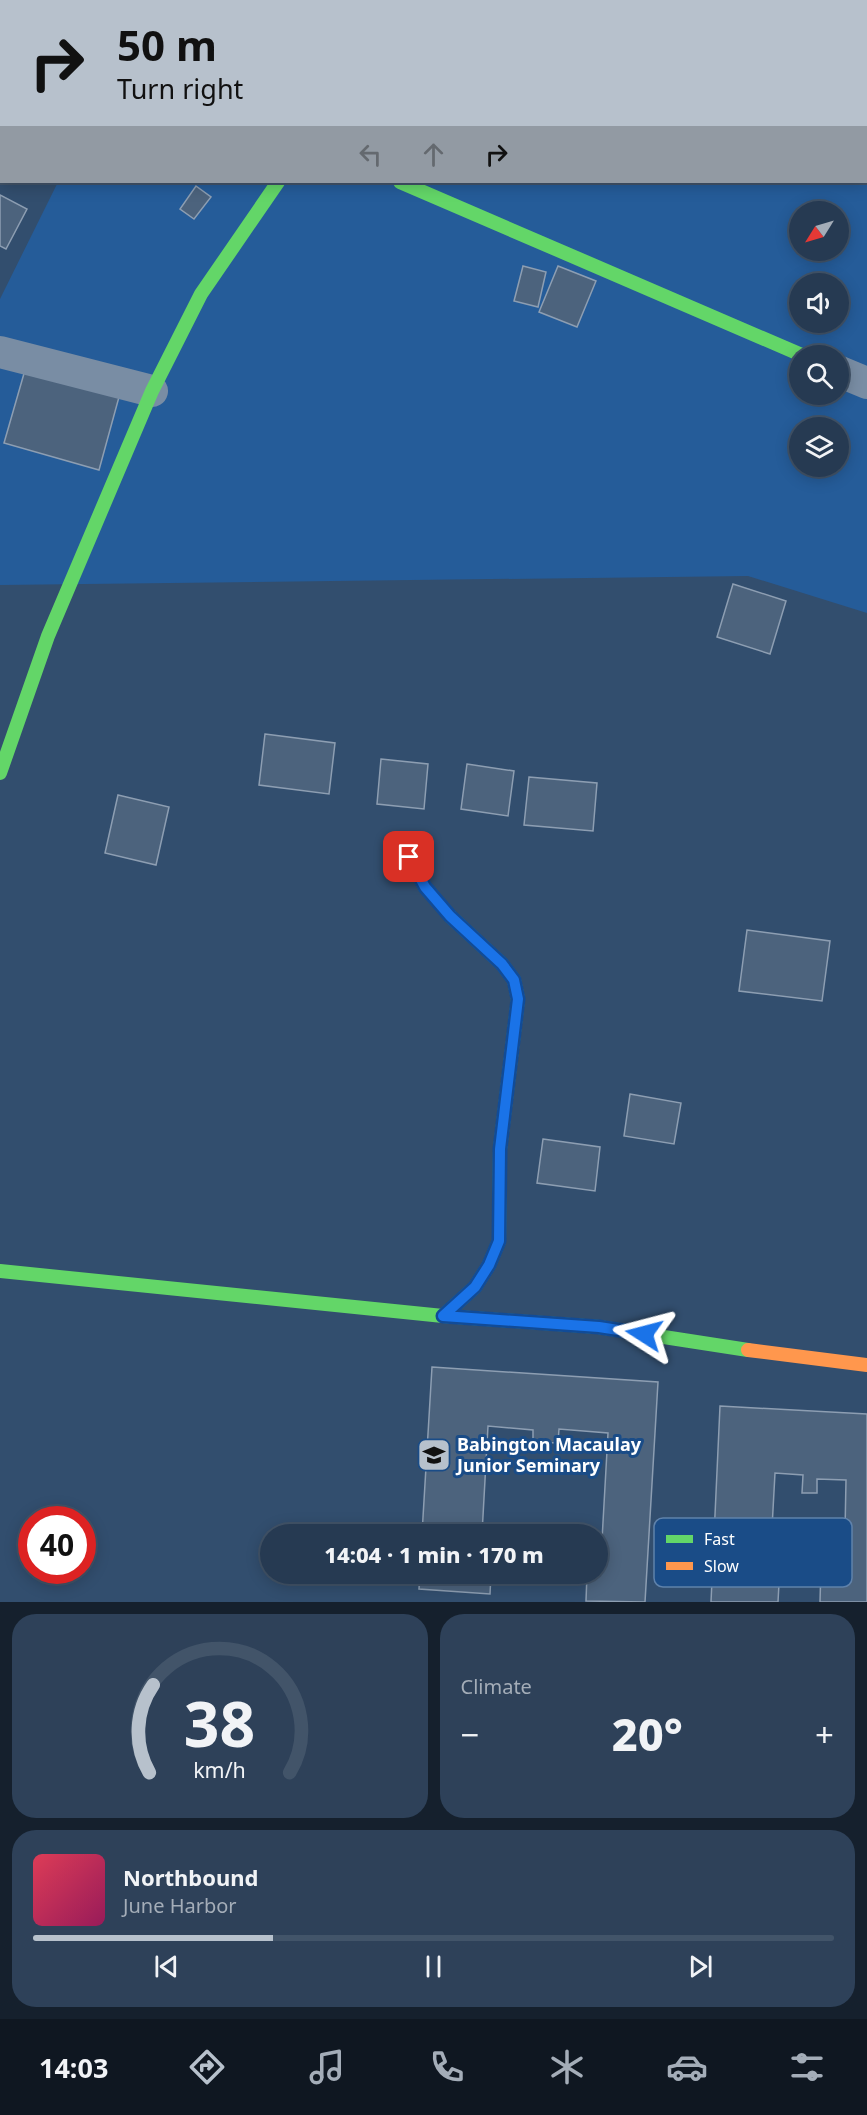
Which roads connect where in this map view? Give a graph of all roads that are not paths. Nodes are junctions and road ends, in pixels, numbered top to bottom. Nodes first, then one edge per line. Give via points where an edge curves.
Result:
1 (277, 183) edge
2 (402, 183) edge
3 (789, 350) edge
4 (0, 352) edge
5 (849, 375) edge
6 (867, 383) edge
7 (152, 391) junction
8 (0, 773) edge
9 (409, 857) dead end
10 (0, 1271) edge
11 (443, 1316) junction
12 (867, 1365) edge

1 - 7 street via 201,294
2 - 3 street
4 - 7 street
5 - 6 street
7 - 8 street via 48,636
9 - 11 street via 425,887 450,916 502,964 514,980 518,999 500,1149 499,1241 475,1287
10 - 11 street
11 - 12 street via 599,1327

